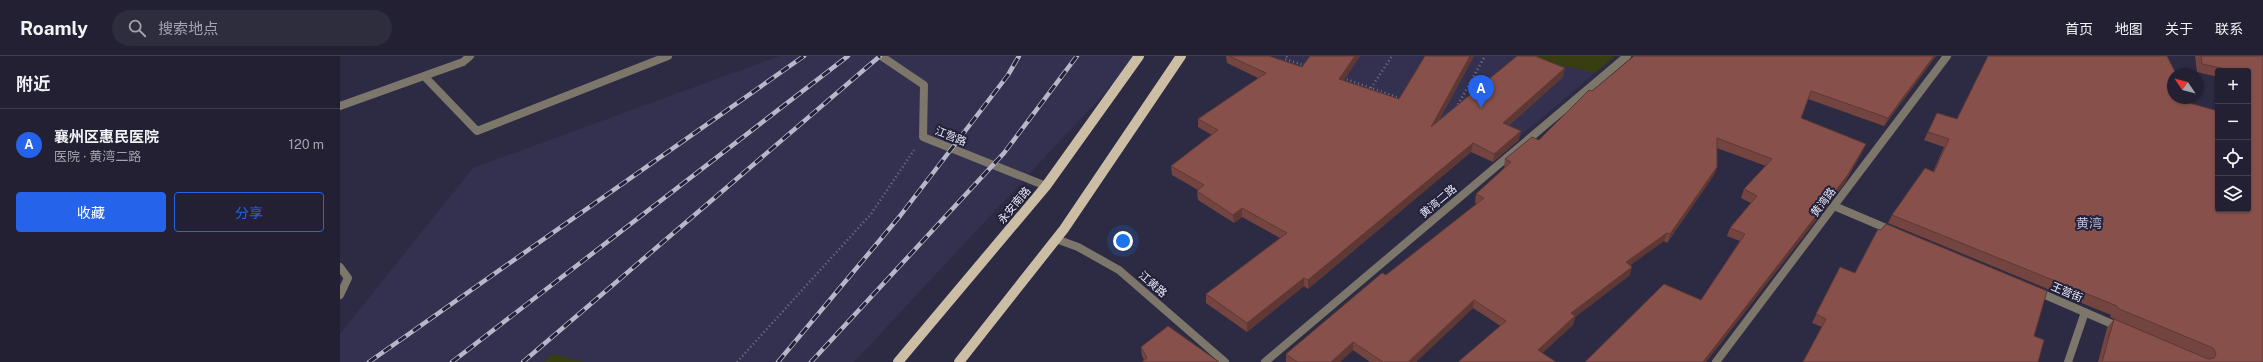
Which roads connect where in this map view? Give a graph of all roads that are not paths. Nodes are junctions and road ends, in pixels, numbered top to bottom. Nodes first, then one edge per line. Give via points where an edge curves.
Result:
1 (470, 56) edge
2 (668, 56) edge
3 (881, 56) edge
4 (1139, 56) edge
5 (1181, 56) edge
6 (1627, 56) edge
7 (1947, 56) edge
8 (424, 76) junction
9 (340, 106) edge
10 (1046, 186) junction
11 (1834, 206) junction
12 (1898, 233) edge
13 (1056, 239) junction
14 (340, 266) edge
15 (2028, 288) edge
16 (340, 295) edge
17 (2085, 312) junction
18 (2127, 330) edge
19 (898, 362) edge
20 (959, 362) edge
21 (1225, 362) edge
22 (1264, 362) edge
23 (1716, 362) edge
24 (2068, 362) edge

1 - 8 street via 463,62
2 - 8 street via 477,131
3 - 10 street, 江营路 via 924,85 923,137
4 - 10 main road, 永安南路
5 - 13 main road
6 - 22 street, 黄湾二路
7 - 11 street, 黄湾路
8 - 9 street
10 - 19 main road, 永安南路
11 - 12 street
11 - 23 street, 黄湾路
13 - 20 main road
13 - 21 street, 江黄路 via 1078,247 1119,270
14 - 16 street via 348,278
15 - 17 street, 王营街
17 - 18 street, 王营街
17 - 24 street

